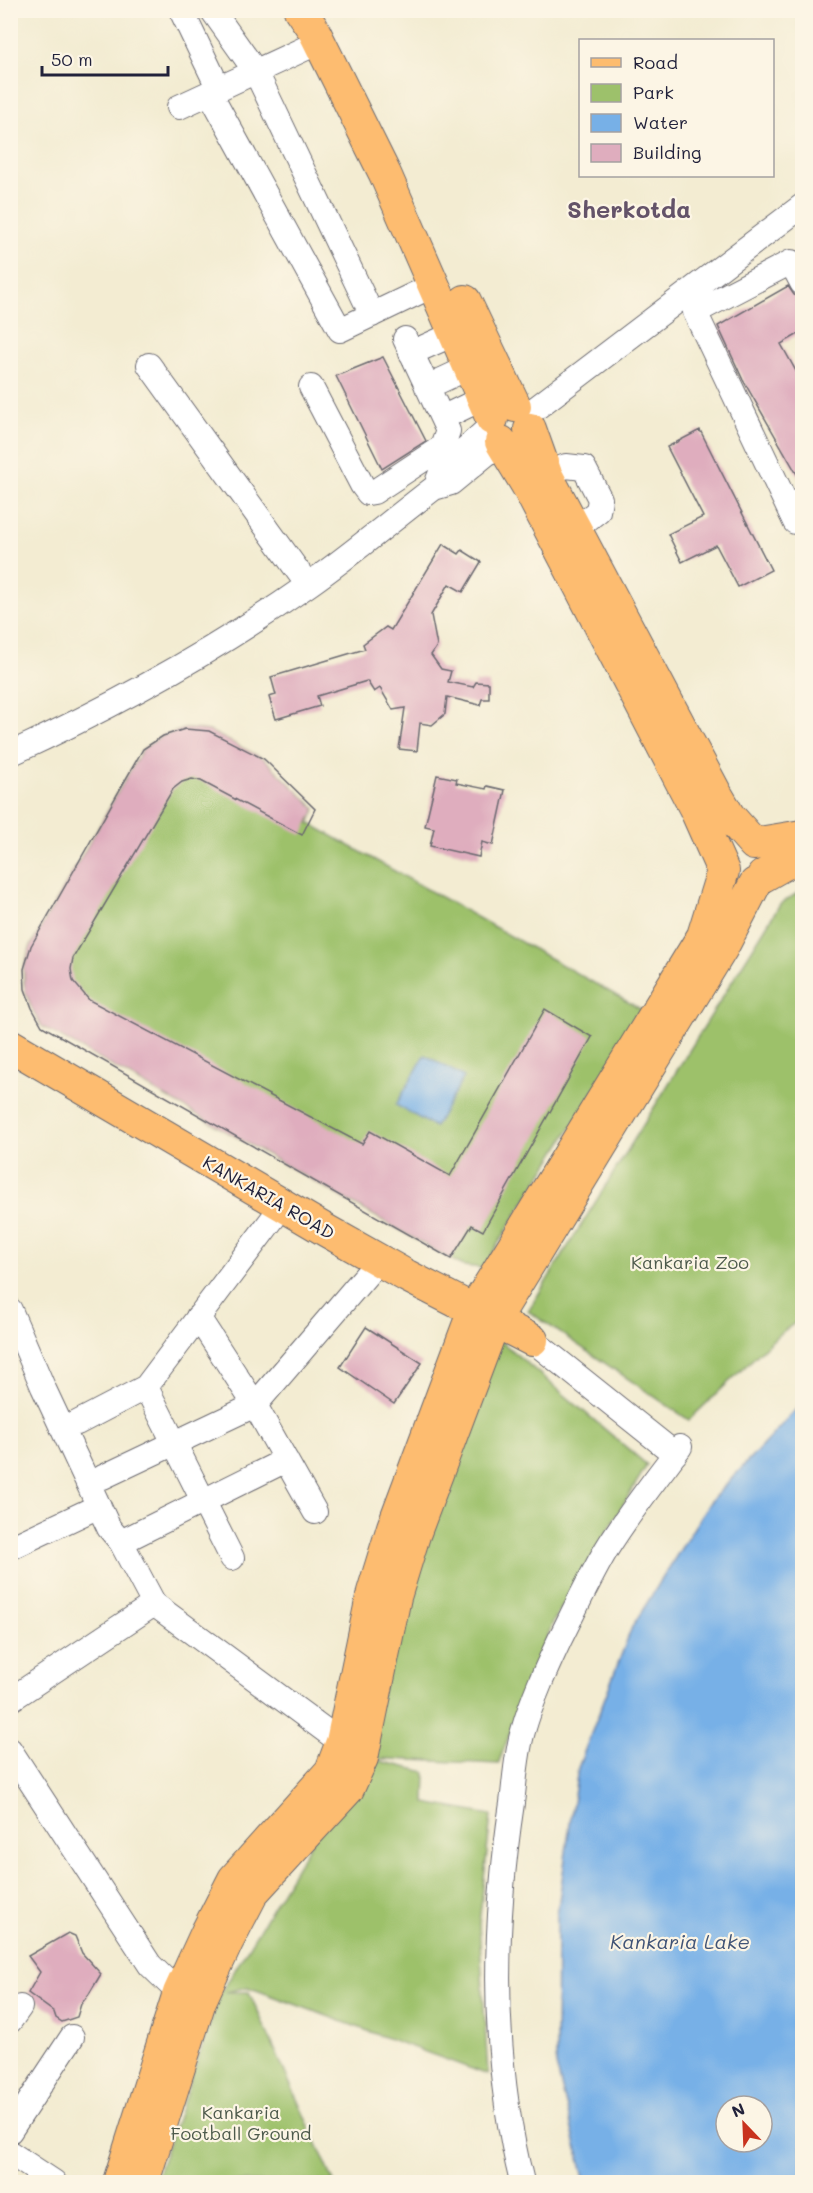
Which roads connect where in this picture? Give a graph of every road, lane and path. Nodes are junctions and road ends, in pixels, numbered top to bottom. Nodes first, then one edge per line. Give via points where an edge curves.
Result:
1 (181, 10) edge
2 (212, 10) edge
3 (300, 10) edge
4 (326, 10) edge
5 (333, 53) junction
6 (256, 72) junction
7 (215, 91) junction
8 (179, 107) dead end
9 (802, 206) edge
10 (771, 229) junction
11 (797, 259) edge
12 (802, 283) edge
13 (434, 285) junction
14 (372, 315) junction
15 (456, 333) junction
16 (149, 365) dead end
17 (470, 367) junction
18 (311, 387) dead end
19 (427, 387) junction
20 (442, 418) junction
21 (506, 419) junction
22 (368, 493) junction
23 (795, 522) dead end
24 (387, 524) junction
25 (308, 585) junction
26 (10, 754) edge
27 (802, 836) edge
28 (754, 844) junction
29 (802, 854) edge
30 (723, 872) junction
31 (759, 880) junction
32 (10, 1045) edge
33 (10, 1063) edge
34 (274, 1217) junction
35 (369, 1272) junction
36 (10, 1310) edge
37 (198, 1317) junction
38 (482, 1321) junction
39 (532, 1340) joint
40 (146, 1386) junction
41 (255, 1405) junction
42 (77, 1423) dead end
43 (174, 1443) junction
44 (286, 1461) junction
45 (103, 1477) dead end
46 (204, 1501) junction
47 (99, 1506) junction
48 (315, 1512) dead end
49 (121, 1542) junction
50 (10, 1548) edge
51 (232, 1558) dead end
52 (154, 1604) junction
53 (10, 1700) edge
54 (10, 1750) edge
55 (352, 1750) junction
56 (190, 1997) junction
57 (72, 2037) dead end
58 (10, 2131) edge
59 (10, 2153) edge
60 (54, 2182) edge
61 (119, 2182) edge
62 (143, 2182) edge
63 (522, 2182) edge

1 - 7 street
2 - 6 street
3 - 5 main road
4 - 5 main road
5 - 6 street
5 - 13 main road
5 - 21 main road via 404,165 475,324
6 - 7 street
6 - 14 street
7 - 8 street
7 - 14 street via 340,330
9 - 10 street
10 - 11 street
10 - 21 street
11 - 12 street
11 - 23 street via 695,312
13 - 14 street
13 - 15 main road
15 - 17 main road
15 - 19 street via 408,346
16 - 25 street
17 - 19 street
17 - 21 main road
18 - 22 street
19 - 20 street
20 - 21 street
20 - 22 street via 448,431 442,447
21 - 24 street via 442,470 434,488
21 - 28 main road via 546,474 729,816
21 - 30 main road via 532,496 696,808
22 - 24 street
24 - 25 street
25 - 26 street via 189,662 79,722
27 - 28 main road
28 - 30 main road via 742,842 728,849 722,860
28 - 31 main road via 766,860
29 - 31 main road
30 - 31 main road via 732,884 748,886
30 - 38 main road via 703,936
31 - 38 main road via 722,948
32 - 38 main road, KANKARIA ROAD
33 - 34 main road
34 - 35 main road
34 - 37 street
35 - 38 main road
35 - 41 street
36 - 47 street
37 - 40 street
37 - 41 street
38 - 39 main road, KANKARIA ROAD
38 - 55 main road via 395,1597
39 - 63 street via 678,1450 607,1549 540,1682 522,1733 504,1865 498,1952 499,2037
40 - 42 street
40 - 43 street
41 - 43 street
41 - 44 street
43 - 45 street
43 - 46 street
44 - 46 street
44 - 48 street
46 - 49 street
46 - 51 street
47 - 49 street
47 - 50 street
49 - 52 street
52 - 53 street
52 - 55 street
54 - 56 street via 150,1965
55 - 56 main road via 348,1789 253,1892 227,1942
56 - 61 main road
56 - 62 main road
57 - 58 street
59 - 60 street

